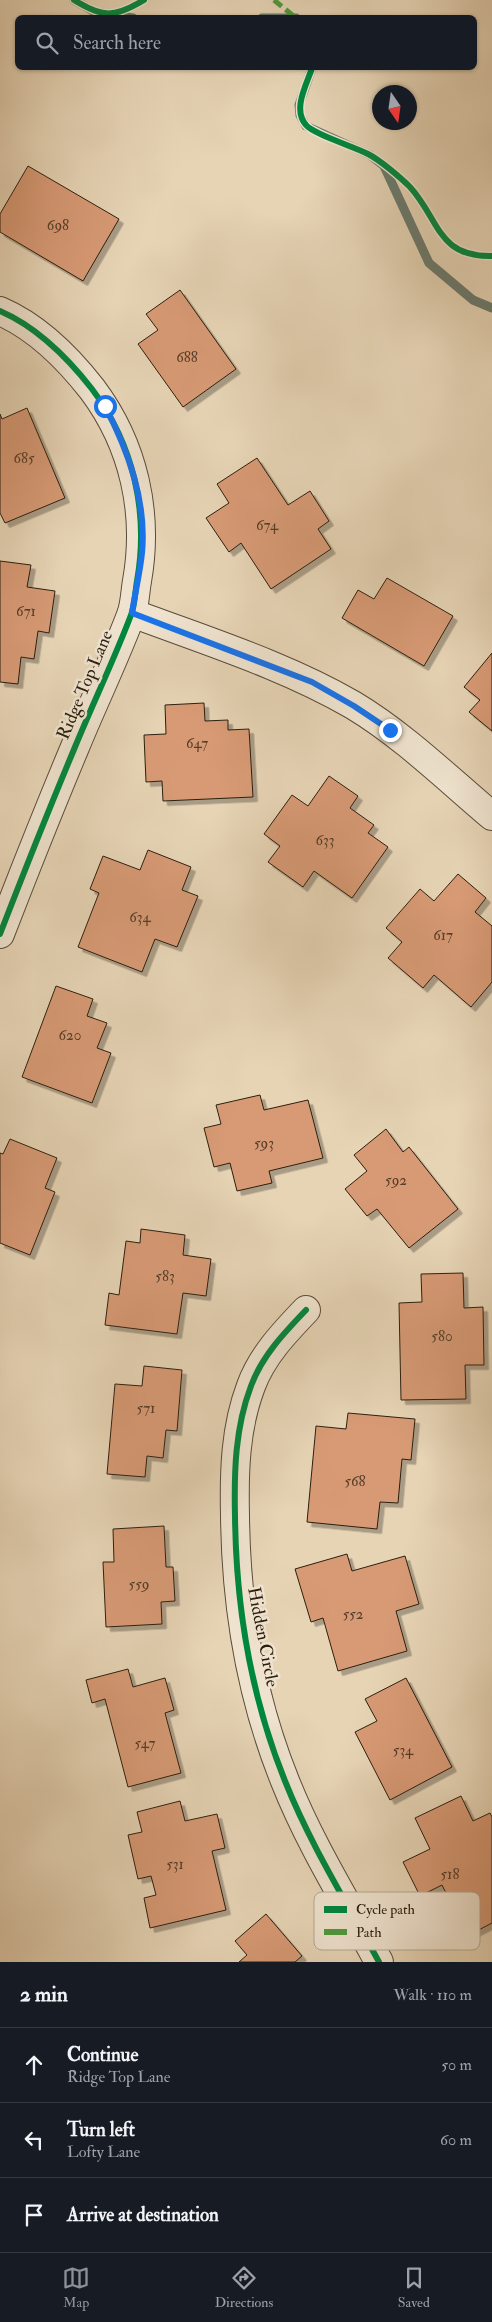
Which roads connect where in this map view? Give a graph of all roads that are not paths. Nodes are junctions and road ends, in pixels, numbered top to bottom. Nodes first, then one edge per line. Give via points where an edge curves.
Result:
1 (0, 312) edge
2 (132, 613) junction
3 (492, 816) edge
4 (0, 934) edge
5 (306, 1310) dead end
6 (342, 1892) edge
7 (373, 1950) edge
8 (379, 1962) edge

1 - 2 street, Ridge Top Lane via 18,319 54,346 105,406 123,442 135,478 141,513 142,552
2 - 3 street via 312,682 390,730
2 - 4 street, Ridge Top Lane
5 - 6 street, Hidden Circle via 283,1333 265,1358 243,1410 234,1478 235,1560 247,1653 272,1747 302,1818
7 - 8 street, Hidden Circle

